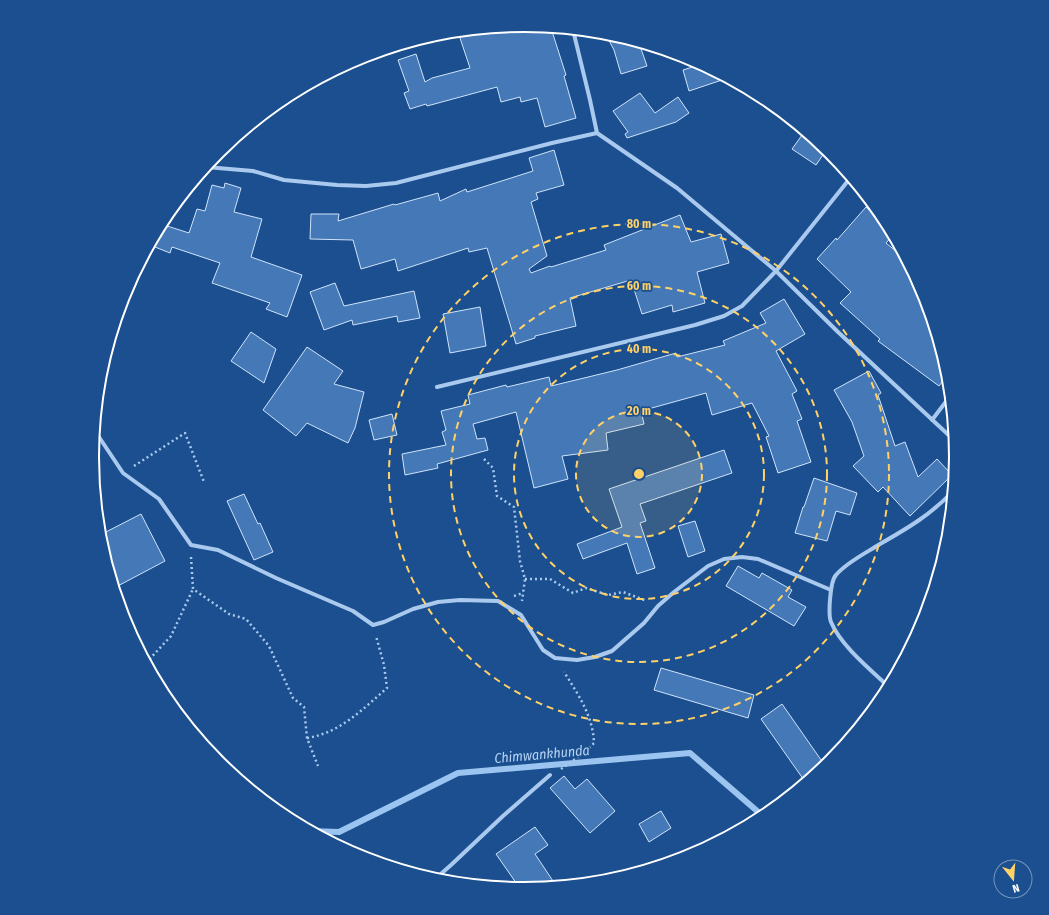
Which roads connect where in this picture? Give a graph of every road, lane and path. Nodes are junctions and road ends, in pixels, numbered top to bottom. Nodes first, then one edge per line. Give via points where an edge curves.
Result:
1 (573, 35) edge
2 (597, 133) junction
3 (214, 168) edge
4 (848, 181) edge
5 (776, 271) junction
6 (437, 387) dead end
7 (946, 402) edge
8 (932, 420) junction
9 (949, 436) edge
10 (100, 438) edge
11 (484, 458) dead end
12 (123, 473) junction
13 (204, 482) dead end
14 (948, 497) edge
15 (191, 545) junction
16 (525, 579) junction
17 (193, 589) junction
18 (831, 590) junction
19 (658, 606) junction
20 (521, 615) junction
21 (373, 625) junction
22 (555, 658) junction
23 (150, 659) edge
24 (885, 683) edge
25 (307, 738) junction
26 (569, 764) dead end
27 (318, 766) dead end
28 (550, 774) dead end
29 (440, 875) edge

1 - 2 street
2 - 3 street via 396,183 366,186 284,180 253,171
2 - 5 street via 677,188
4 - 5 street
5 - 6 street via 742,306 724,316
5 - 8 street
7 - 8 street
8 - 9 street
10 - 12 street
11 - 16 path via 493,468 497,496 514,507 520,560
12 - 13 path via 185,433
12 - 15 street via 159,499
14 - 18 street via 919,521 848,564 835,576
15 - 17 path
15 - 21 street via 218,550 354,611
16 - 19 path via 550,579 572,593 586,588 608,595 623,592
16 - 20 path
17 - 23 path via 171,636
17 - 25 path via 229,614 246,619 269,646 293,698 304,707
18 - 19 street via 758,559 742,557 724,559 708,566
18 - 24 street via 830,621 846,645
19 - 22 street via 644,623 612,651 578,660
20 - 21 street via 498,601 446,601 413,609
20 - 22 street via 544,650
21 - 25 path via 384,665 387,688 353,718 321,736
22 - 26 path via 587,709 594,732 594,744
25 - 27 path
28 - 29 street

